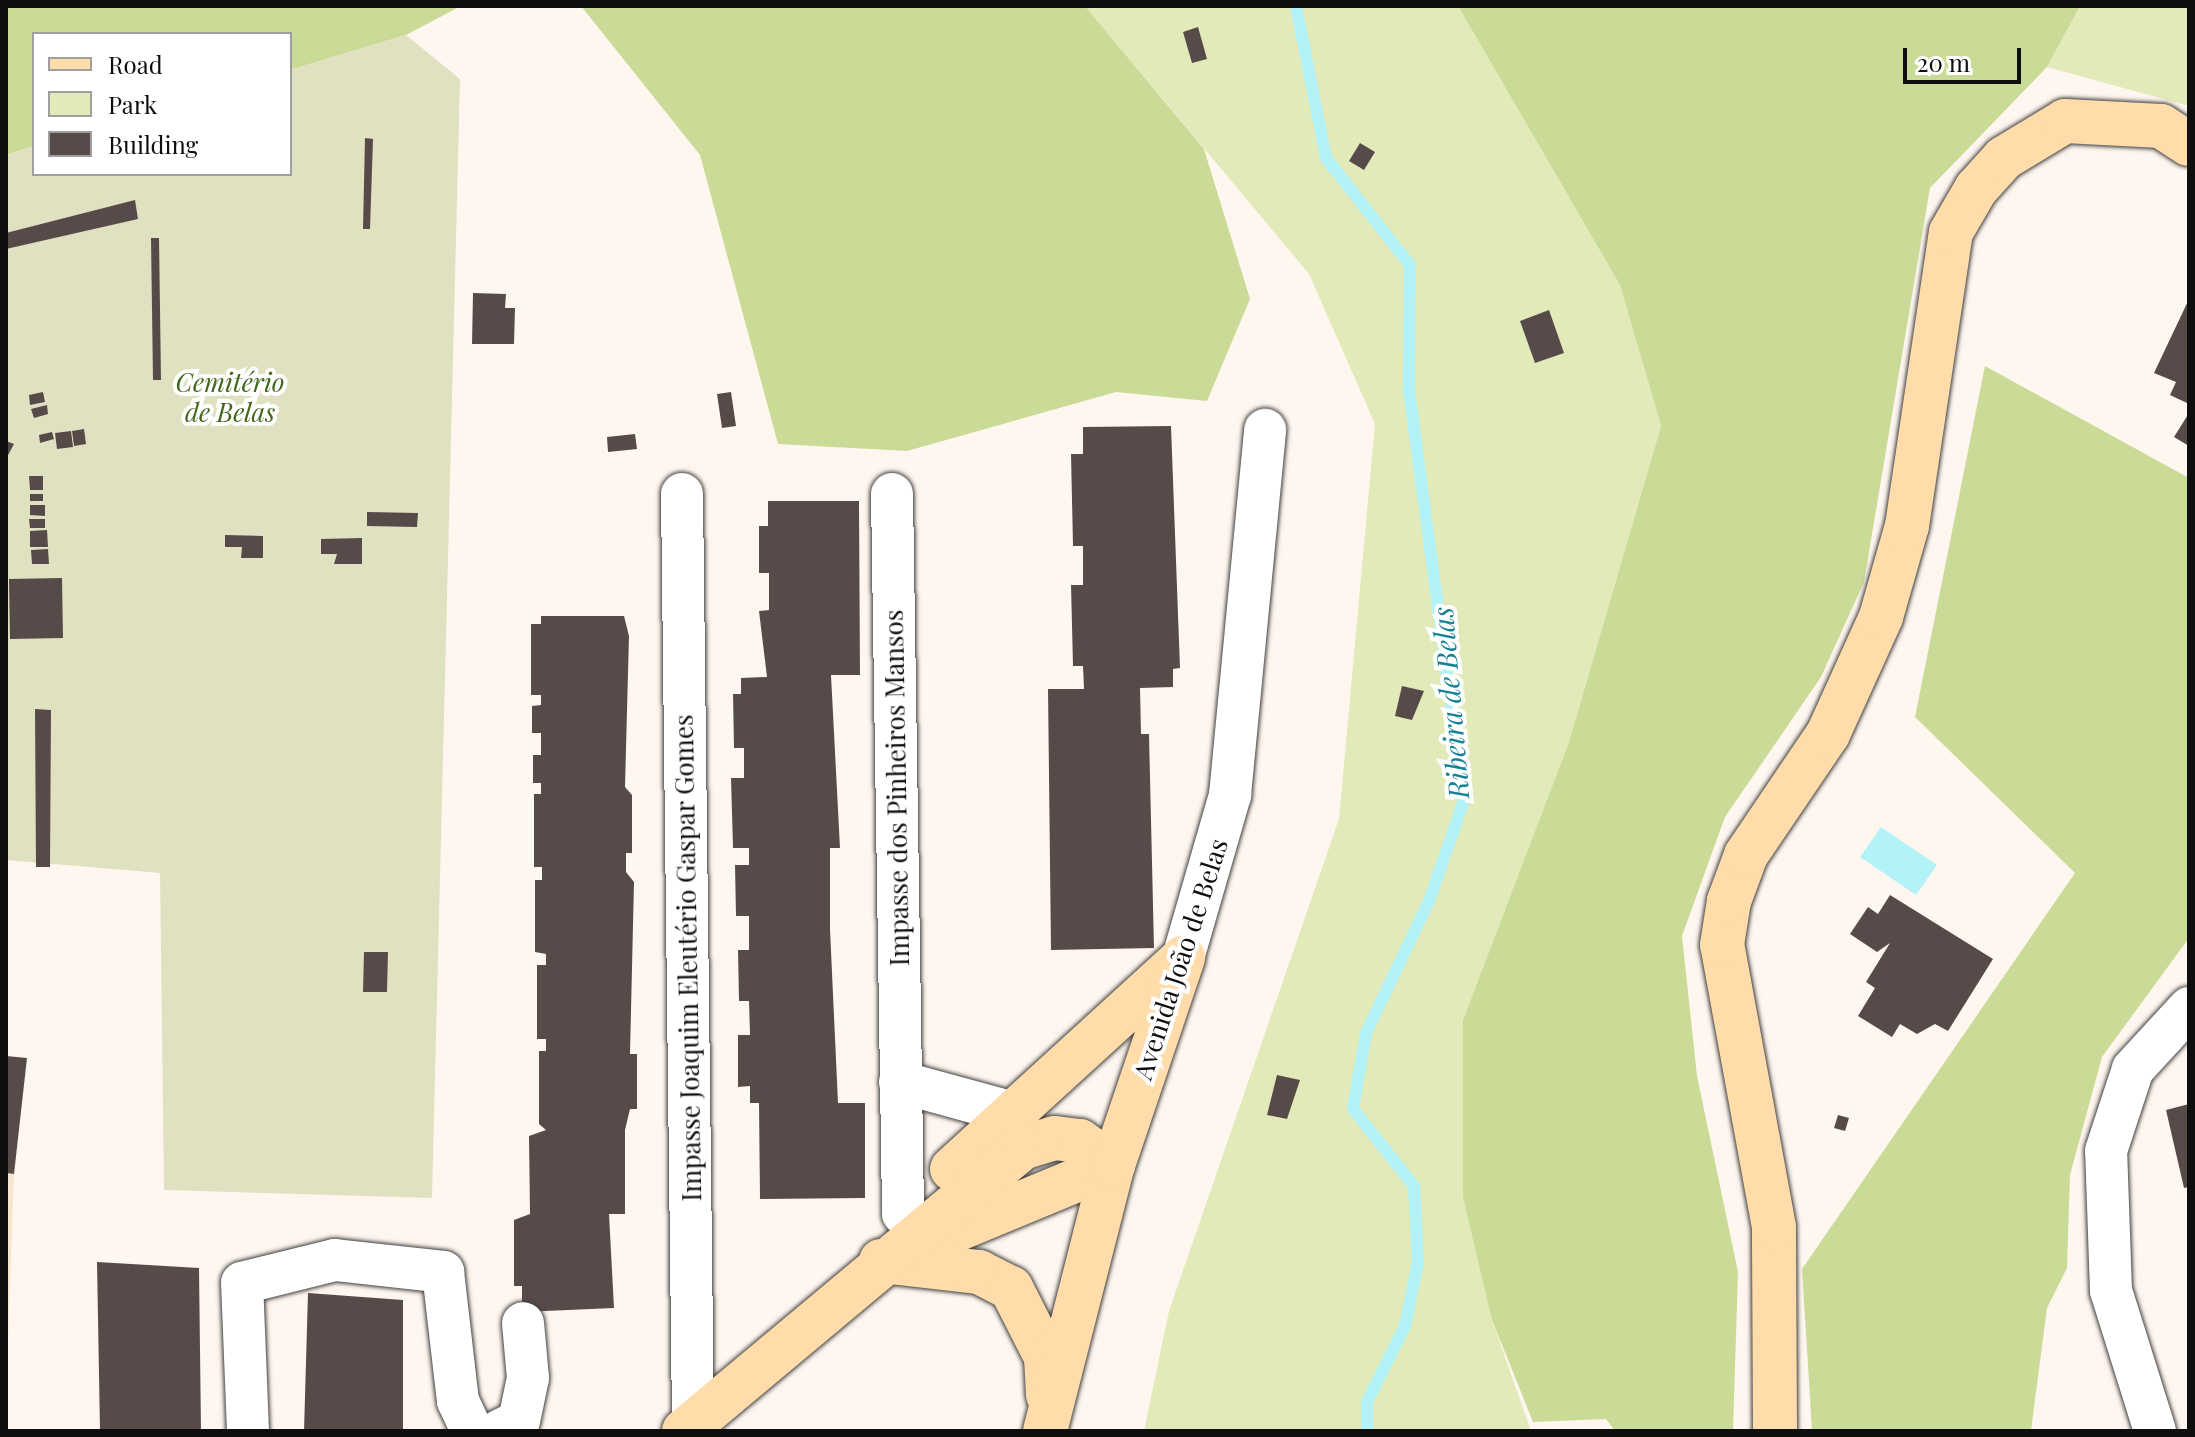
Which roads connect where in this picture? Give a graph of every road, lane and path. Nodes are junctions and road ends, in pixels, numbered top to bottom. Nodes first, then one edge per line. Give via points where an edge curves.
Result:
1 (2189, 144) edge
2 (1265, 430) dead end
3 (682, 494) dead end
4 (892, 494) dead end
5 (1183, 958) junction
6 (2189, 1008) edge
7 (900, 1082) junction
8 (1013, 1113) junction
9 (1113, 1165) junction
10 (903, 1214) junction
11 (881, 1261) junction
12 (523, 1323) dead end
13 (1047, 1423) edge
14 (689, 1427) edge
15 (248, 1431) edge
16 (472, 1431) edge
17 (499, 1431) edge
18 (1775, 1431) edge
19 (2155, 1431) edge

1 - 18 street via 2161,126 2065,121 2004,158 1976,189 1951,232 1907,526 1881,617 1828,734 1746,855 1729,901 1726,974 1774,1227
2 - 5 street, Avenida João de Belas via 1230,795
3 - 14 street, Impasse Joaquim Eleutério Gaspar Gomes
4 - 7 street, Impasse dos Pinheiros Mansos
5 - 8 street
5 - 9 street, Avenida João de Belas
6 - 19 street via 2133,1069 2106,1151 2111,1291
7 - 8 street
7 - 10 street, Impasse dos Pinheiros Mansos
8 - 10 street
9 - 11 street via 1080,1141 1055,1138 1022,1148
9 - 13 street, Avenida João de Belas
10 - 11 street
11 - 13 street via 979,1272 1011,1288 1046,1357
11 - 14 street
12 - 17 street via 528,1378 519,1421
15 - 16 street via 242,1283 335,1260 443,1272 458,1401

